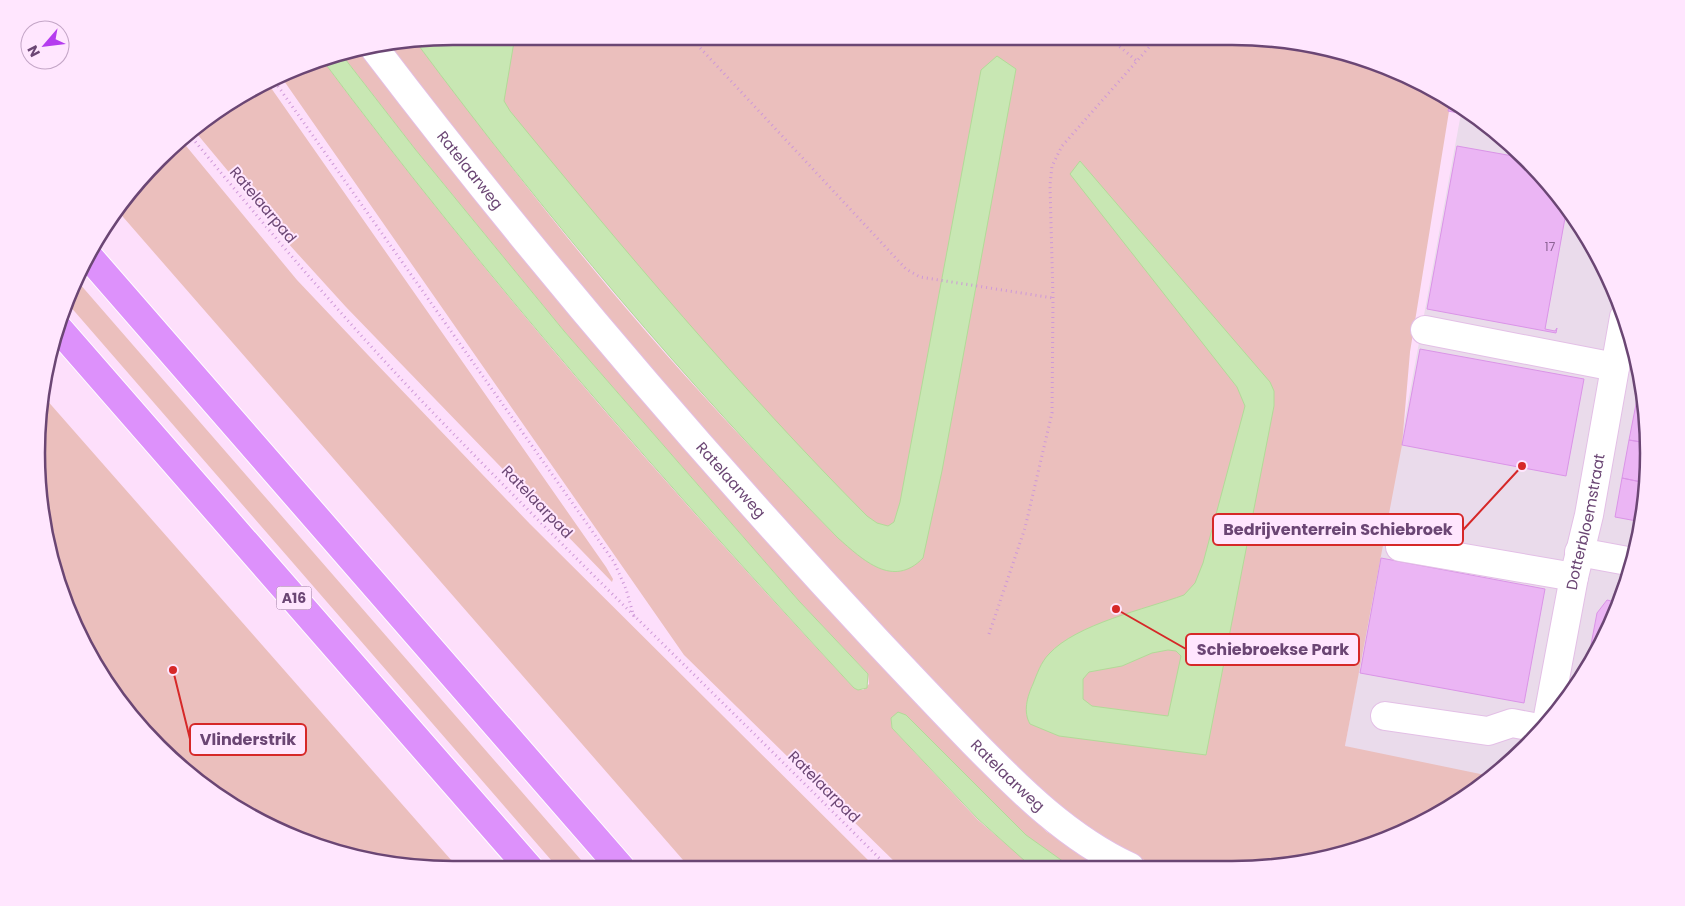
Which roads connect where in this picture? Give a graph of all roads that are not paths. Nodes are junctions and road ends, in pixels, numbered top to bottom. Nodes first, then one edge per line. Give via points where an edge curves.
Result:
1 (378, 52) edge
2 (93, 262) edge
3 (1425, 330) dead end
4 (1621, 332) edge
5 (63, 334) edge
6 (1615, 367) junction
7 (1400, 547) dead end
8 (1625, 562) edge
9 (1576, 564) junction
10 (1548, 711) edge
11 (1385, 716) dead end
12 (1535, 726) edge
13 (524, 861) edge
14 (615, 861) edge
15 (1117, 861) edge

1 - 15 street, Ratelaarweg via 567,289 835,595 1020,790 1066,829
2 - 14 highway
3 - 6 street
4 - 6 street, Dotterbloemstraat
5 - 13 highway, A16
6 - 9 street, Dotterbloemstraat via 1589,515
7 - 9 street
8 - 9 street
9 - 10 street, Dotterbloemstraat
11 - 12 street via 1488,731 1512,722

